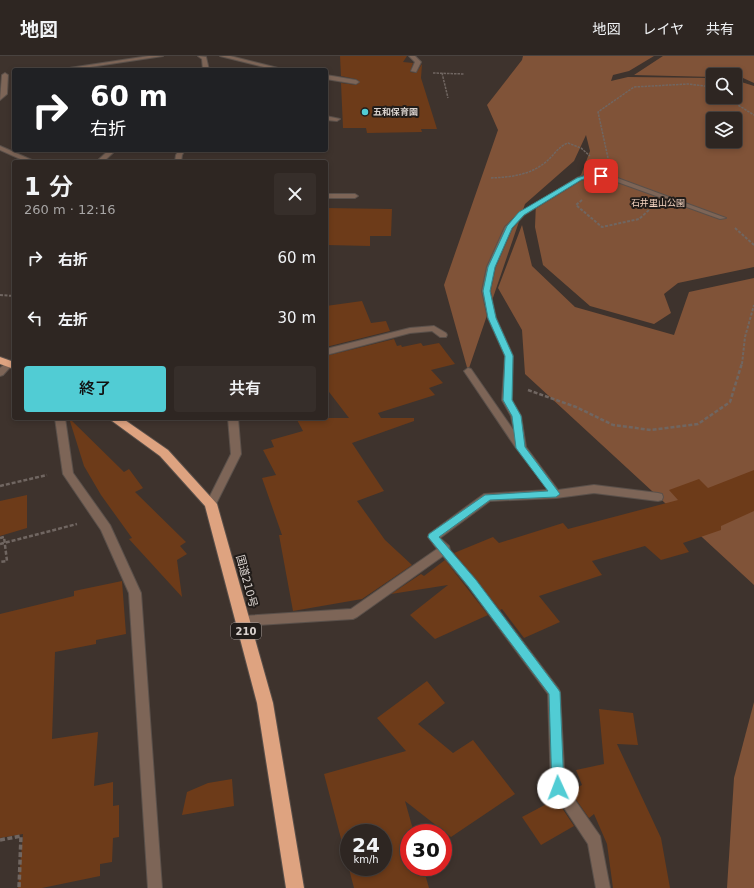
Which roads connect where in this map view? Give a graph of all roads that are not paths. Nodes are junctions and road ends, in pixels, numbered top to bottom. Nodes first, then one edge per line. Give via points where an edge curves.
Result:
1 (160, 56) edge
2 (201, 56) edge
3 (223, 56) edge
4 (412, 56) edge
5 (73, 68) edge
6 (206, 68) edge
7 (274, 68) edge
8 (414, 71) road end
9 (5, 75) edge
10 (328, 78) edge
11 (356, 82) dead end
12 (0, 98) edge
13 (328, 118) edge
14 (338, 119) dead end
15 (0, 148) edge
16 (111, 152) edge
17 (27, 160) edge
18 (101, 160) edge
19 (328, 196) edge
20 (355, 196) dead end
21 (722, 218) road end
22 (444, 335) dead end
23 (328, 352) edge
24 (8, 363) edge
25 (468, 371) dead end
26 (0, 373) edge
27 (60, 420) edge
28 (117, 420) edge
29 (233, 420) edge
30 (521, 448) junction
31 (556, 494) junction
32 (658, 497) dead end
33 (211, 504) junction
34 (445, 549) junction
35 (243, 621) junction
36 (155, 888) edge
37 (295, 888) edge
38 (603, 888) edge

1 - 5 street
2 - 6 street via 204,58
3 - 7 street
4 - 8 street via 418,62
9 - 12 street via 4,94
10 - 11 street
13 - 14 street
15 - 17 street
16 - 18 street
19 - 20 street
21 - 30 street via 610,177 593,174 579,179 522,214 509,227 491,267 486,291 492,318 509,356 507,400 516,416
22 - 23 street via 434,328
24 - 26 street
25 - 30 street
27 - 36 street via 68,474 106,528 135,593
28 - 33 highway, 国道210号 / 210 via 164,453
29 - 33 street via 236,454
30 - 31 street
31 - 32 street via 594,489
31 - 34 street via 488,497 433,537
33 - 35 highway, 国道210号 / 210
34 - 35 street via 353,614
34 - 38 street via 554,692 558,788 595,841
35 - 37 highway, 国道210号 / 210 via 264,703

